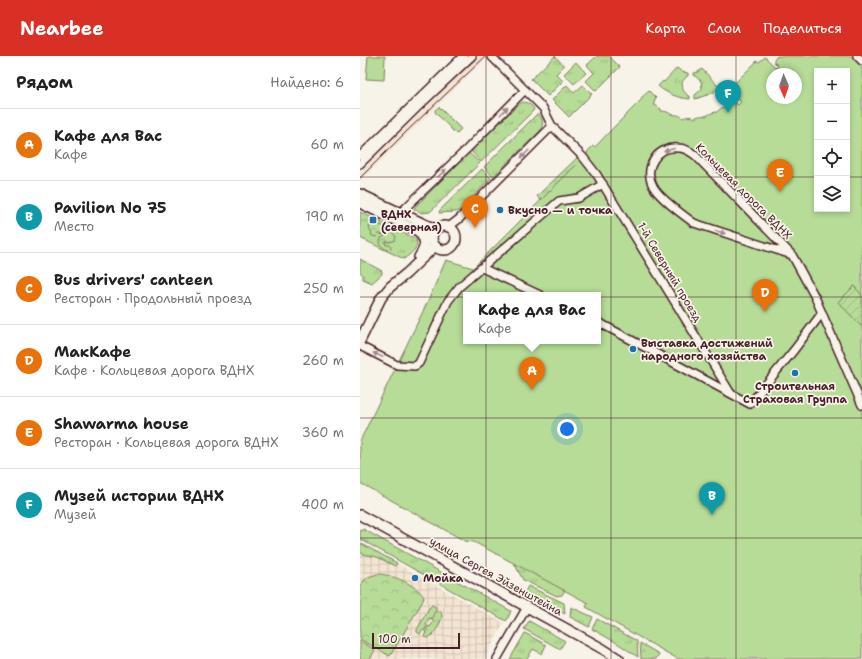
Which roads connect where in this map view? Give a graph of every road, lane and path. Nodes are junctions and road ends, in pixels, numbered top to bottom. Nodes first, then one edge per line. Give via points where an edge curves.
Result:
1 (463, 56) edge
2 (472, 56) edge
3 (491, 56) edge
4 (857, 56) edge
5 (862, 61) edge
6 (525, 90) junction
7 (552, 126) junction
8 (360, 156) edge
9 (360, 164) edge
10 (603, 184) junction
11 (360, 194) edge
12 (363, 205) edge
13 (400, 213) junction
14 (450, 226) junction
15 (419, 232) junction
16 (774, 234) junction
17 (434, 238) junction
18 (763, 245) junction
19 (792, 254) junction
20 (414, 266) junction
21 (482, 268) junction
22 (534, 292) edge
23 (822, 313) junction
24 (601, 324) edge
25 (360, 341) edge
26 (360, 346) edge
27 (730, 392) junction
28 (862, 404) edge
29 (360, 515) edge
30 (527, 607) junction
31 (497, 659) edge
32 (619, 659) edge

1 - 8 street
2 - 9 street
3 - 6 street, 1-й Северный проезд
4 - 5 street
6 - 7 street, 1-й Северный проезд via 544,109
13 -> 6 street
7 - 10 street, 1-й Северный проезд via 583,157
7 -> 14 street
10 - 21 street via 579,198 559,201
10 - 27 street, 1-й Северный проезд
11 - 13 main road
12 - 13 street via 394,214
12 - 15 main road
13 - 17 main road
14 - 17 main road via 440,226
14 - 17 main road via 456,234 455,245 452,248 438,248
15 - 17 main road
15 - 20 main road via 424,238 425,245
16 - 18 street via 772,243
16 -> 18 street, Кольцевая дорога ВДНХ via 703,162 686,149 667,149 652,162 649,170 653,187 682,215 694,223
16 - 19 street, Кольцевая дорога ВДНХ
17 - 20 main road
18 - 19 street, Кольцевая дорога ВДНХ
19 - 23 street, Кольцевая дорога ВДНХ
20 - 25 main road via 381,298
21 - 22 street
21 -> 26 street via 459,287 448,301 415,366 397,364
23 - 27 street via 750,404
23 - 28 street, Кольцевая дорога ВДНХ
24 - 27 street
29 - 30 main road, улица Сергея Эйзенштейна
30 - 31 street
30 - 32 main road, улица Сергея Эйзенштейна

